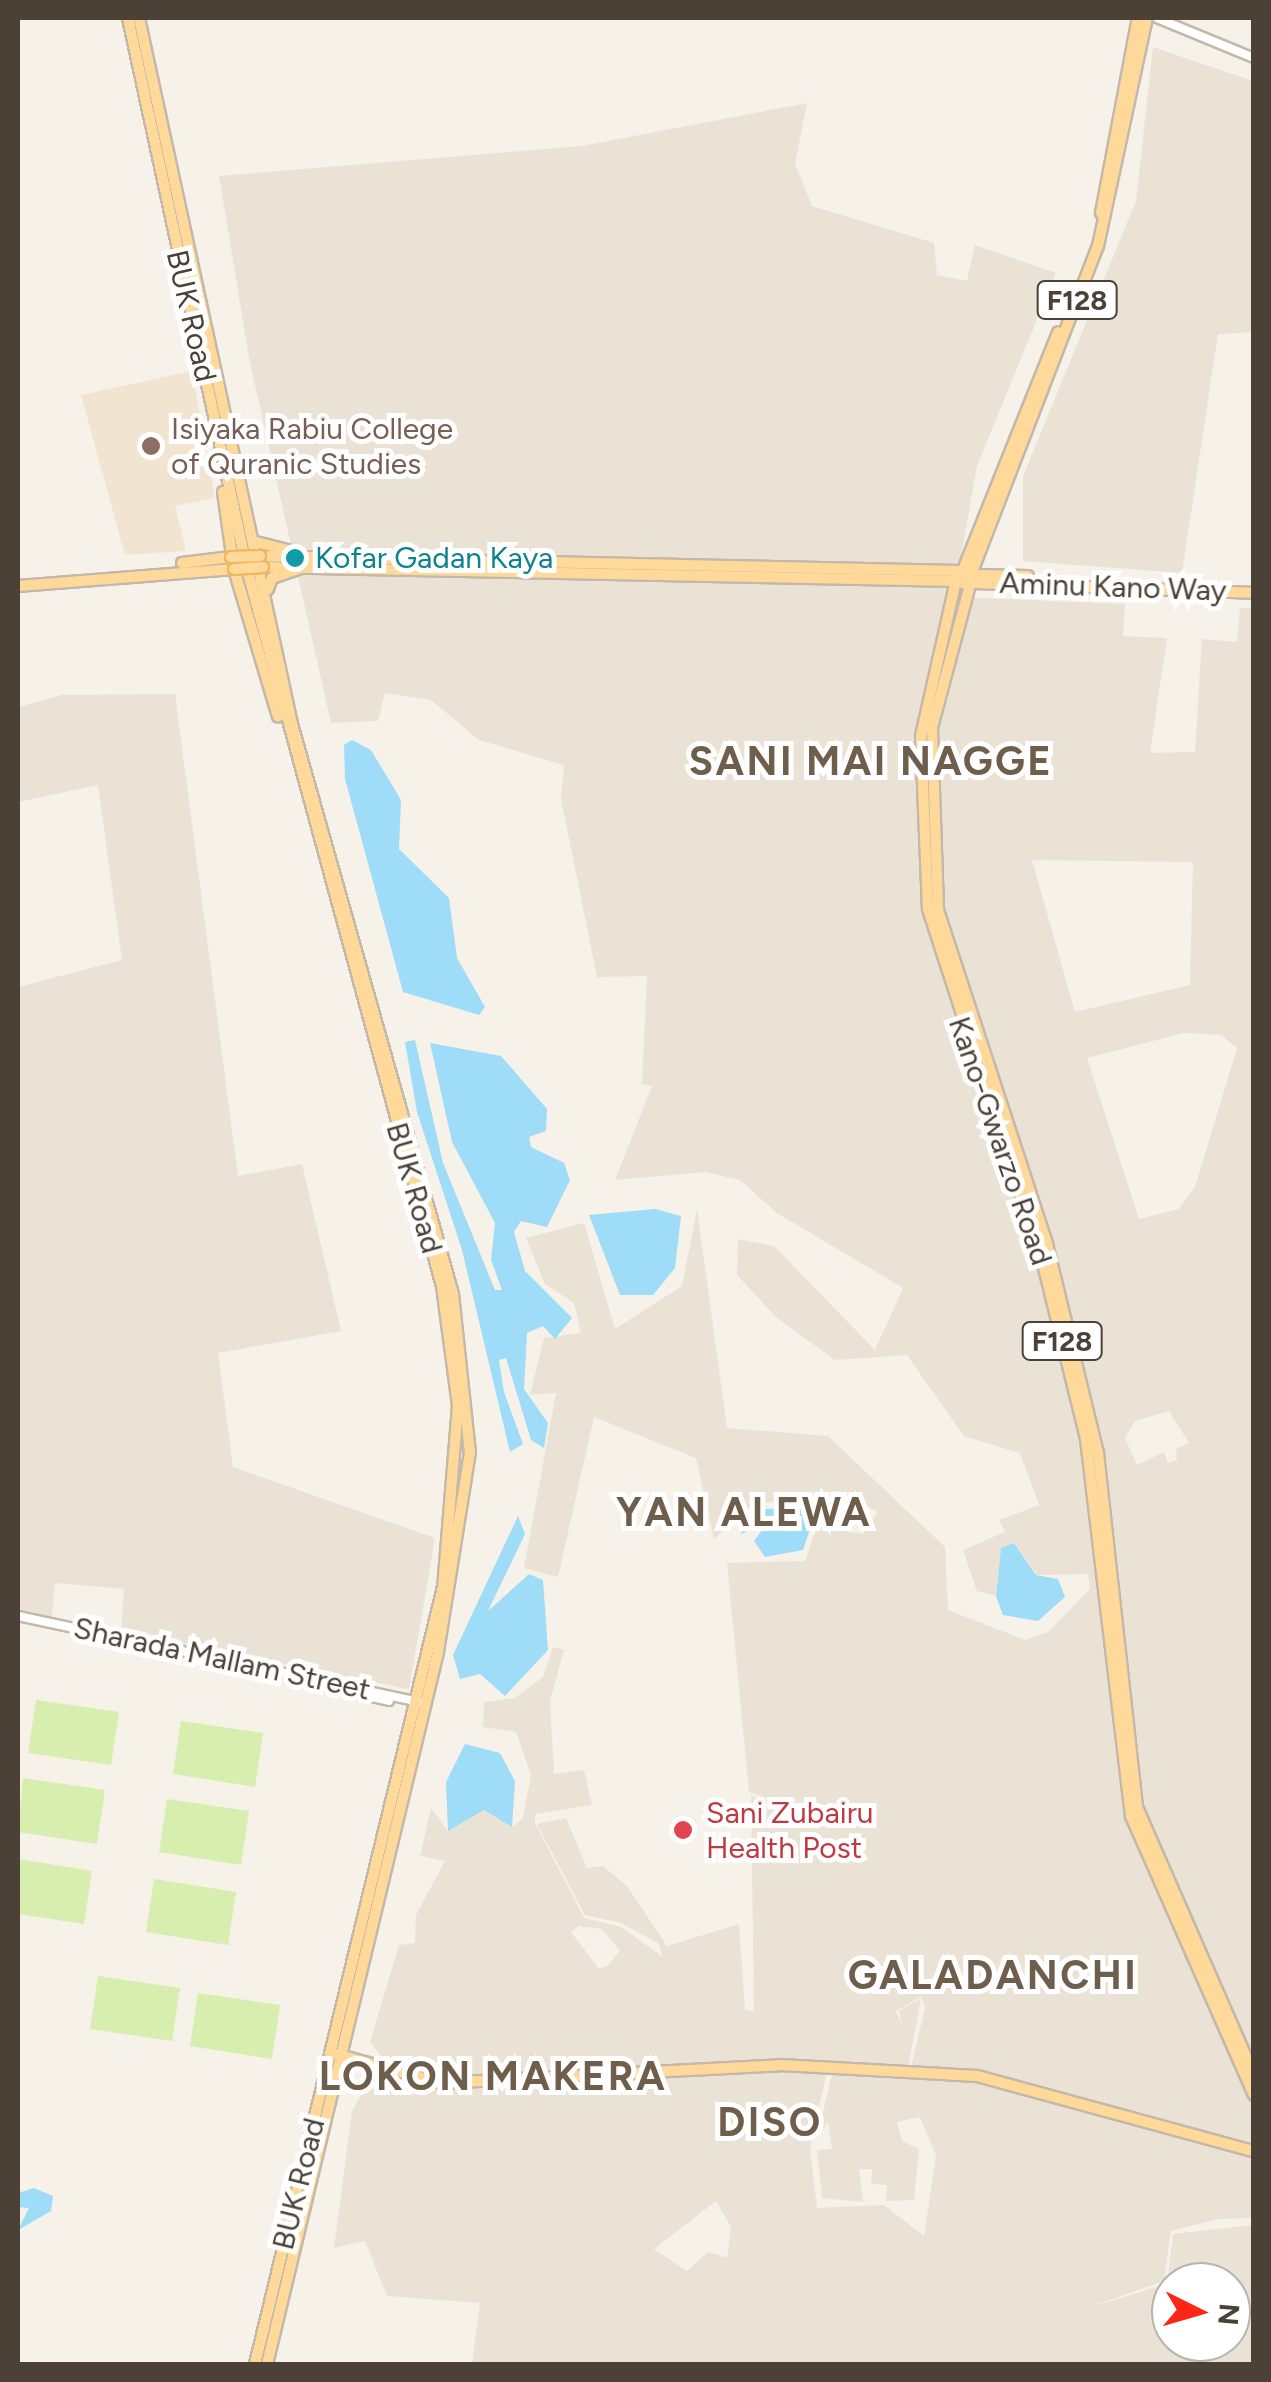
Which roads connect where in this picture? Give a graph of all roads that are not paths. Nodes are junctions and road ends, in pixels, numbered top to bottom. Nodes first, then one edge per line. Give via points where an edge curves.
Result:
1 (128, 18) edge
2 (139, 18) edge
3 (1138, 18) edge
4 (1146, 18) edge
5 (1157, 18) edge
6 (1254, 58) edge
7 (214, 375) junction
8 (207, 388) junction
9 (256, 542) junction
10 (309, 561) junction
11 (262, 562) junction
12 (233, 563) junction
13 (966, 577) junction
14 (18, 584) edge
15 (268, 589) junction
16 (1254, 589) edge
17 (289, 727) junction
18 (18, 1618) edge
19 (421, 1706) junction
20 (1224, 2024) junction
21 (336, 2054) junction
22 (1254, 2075) edge
23 (1254, 2096) edge
24 (1254, 2152) edge
25 (255, 2364) edge
26 (267, 2364) edge

1 - 8 main road, BUK Road
2 - 7 main road, BUK Road
3 - 13 main road, F128 via 1092,242
4 - 13 main road, Kano-Gwarzo Road / F128 via 1098,246
5 - 6 street
7 - 9 main road
7 - 17 main road, BUK Road
8 - 12 main road
8 - 17 main road, BUK Road
9 - 10 main road
9 - 11 main road
10 - 11 main road
10 - 13 main road, Aminu Kano Way
10 - 15 main road via 272,578
11 - 12 main road, bridge
11 - 15 main road
12 - 14 main road
12 - 17 main road
13 - 16 main road, Aminu Kano Way
13 - 20 main road, Kano-Gwarzo Road / F128 via 923,716 923,880 944,974 1045,1272 1086,1439 1135,1829
15 - 17 main road
17 - 19 main road, BUK Road via 462,1341 468,1492
18 - 19 street, Sharada Mallam Street
19 - 21 main road, BUK Road
20 - 22 main road, Kano-Gwarzo Road / F128
20 - 23 main road, Kano-Gwarzo Road / F128
21 - 24 main road via 442,2083 781,2066 977,2076
21 - 25 main road, BUK Road
21 - 26 main road, BUK Road

